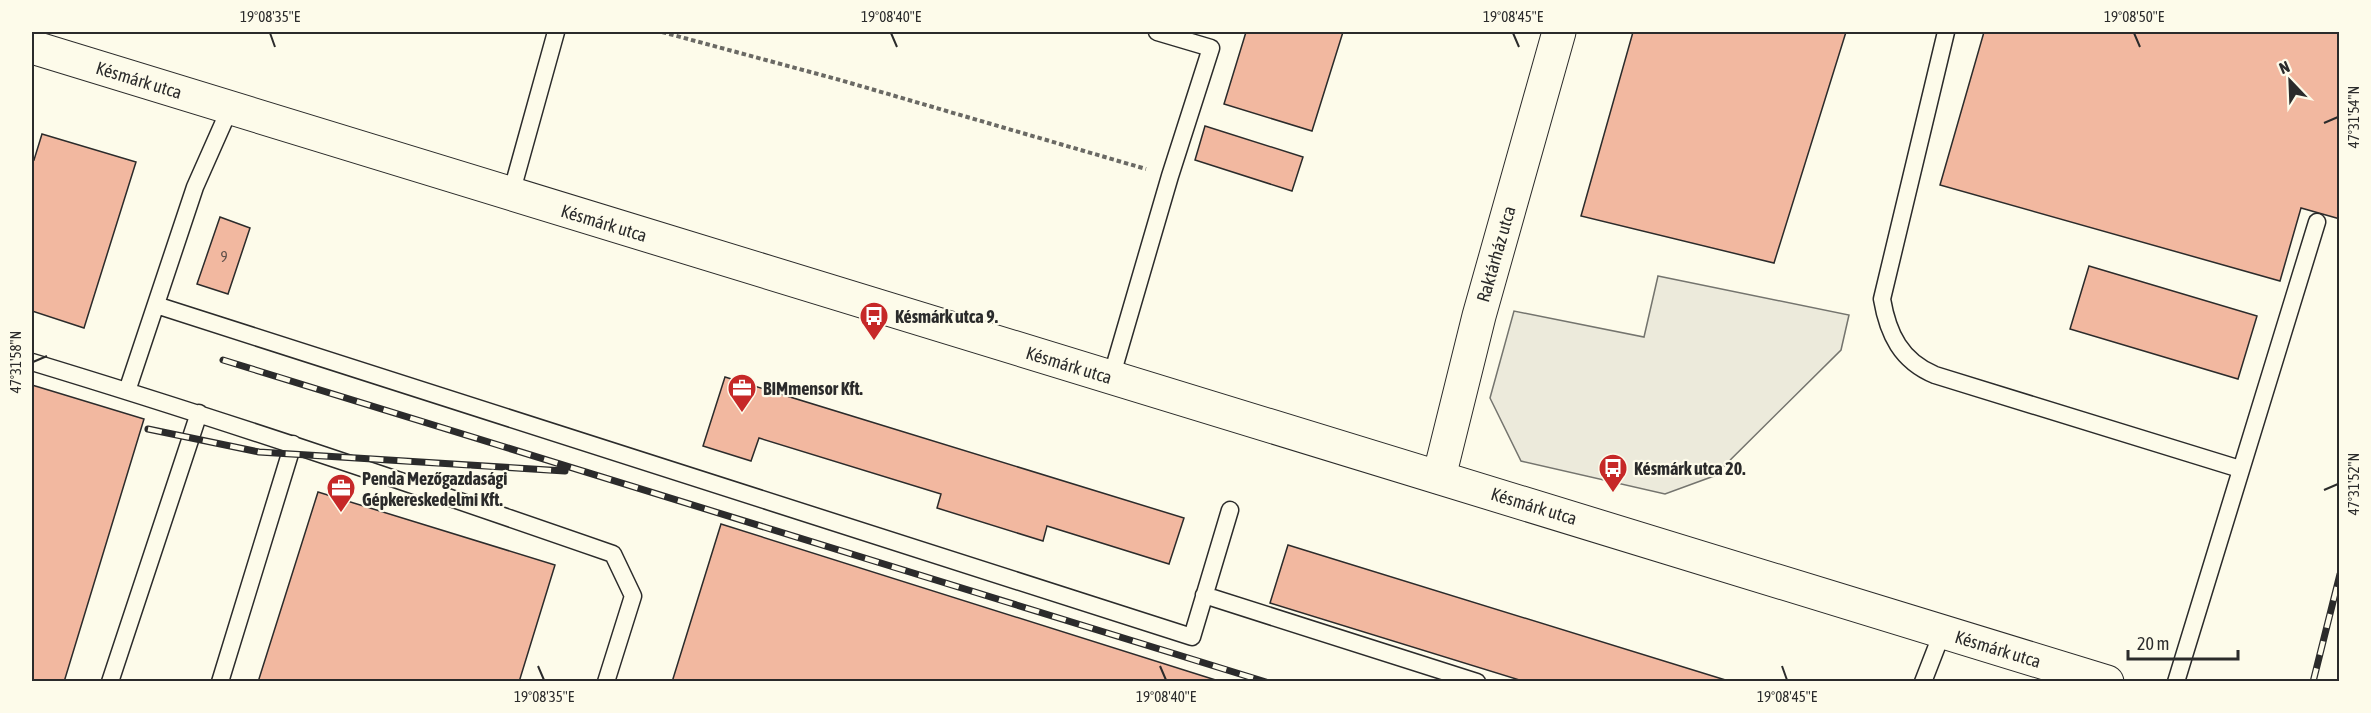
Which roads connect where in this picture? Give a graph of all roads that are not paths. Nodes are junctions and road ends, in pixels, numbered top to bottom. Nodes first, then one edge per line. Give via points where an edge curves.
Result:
1 (556, 32) edge
2 (1156, 32) edge
3 (1560, 32) edge
4 (1946, 32) edge
5 (32, 47) edge
6 (230, 108) junction
7 (511, 194) junction
8 (2317, 222) dead end
9 (156, 305) junction
10 (32, 362) edge
11 (1111, 378) junction
12 (127, 391) junction
13 (199, 412) junction
14 (293, 444) junction
15 (2240, 469) junction
16 (1439, 477) junction
17 (1230, 510) dead end
18 (1204, 595) junction
19 (1942, 633) junction
20 (110, 681) edge
21 (220, 681) edge
22 (606, 681) edge
23 (1477, 681) edge
24 (1923, 681) edge
25 (2107, 681) edge
26 (2176, 681) edge

1 - 7 lane
2 - 11 lane via 1210,48
3 - 16 street, Raktárház utca via 1479,316
4 - 15 lane via 1882,299 1885,317 1903,353 1918,368 1935,375
5 - 6 street, Késmárk utca
6 - 7 street, Késmárk utca
6 - 9 lane via 195,188
7 - 11 street, Késmárk utca
8 - 15 lane
9 - 12 lane
9 - 18 lane via 1192,637
10 - 12 lane
11 - 16 street, Késmárk utca
12 - 13 lane
13 - 14 lane
13 - 20 lane
14 - 21 lane
14 - 22 lane via 613,554 633,596
15 - 26 lane
16 - 19 street, Késmárk utca
17 - 18 lane
18 - 23 lane
19 - 24 lane
19 - 25 street, Késmárk utca

